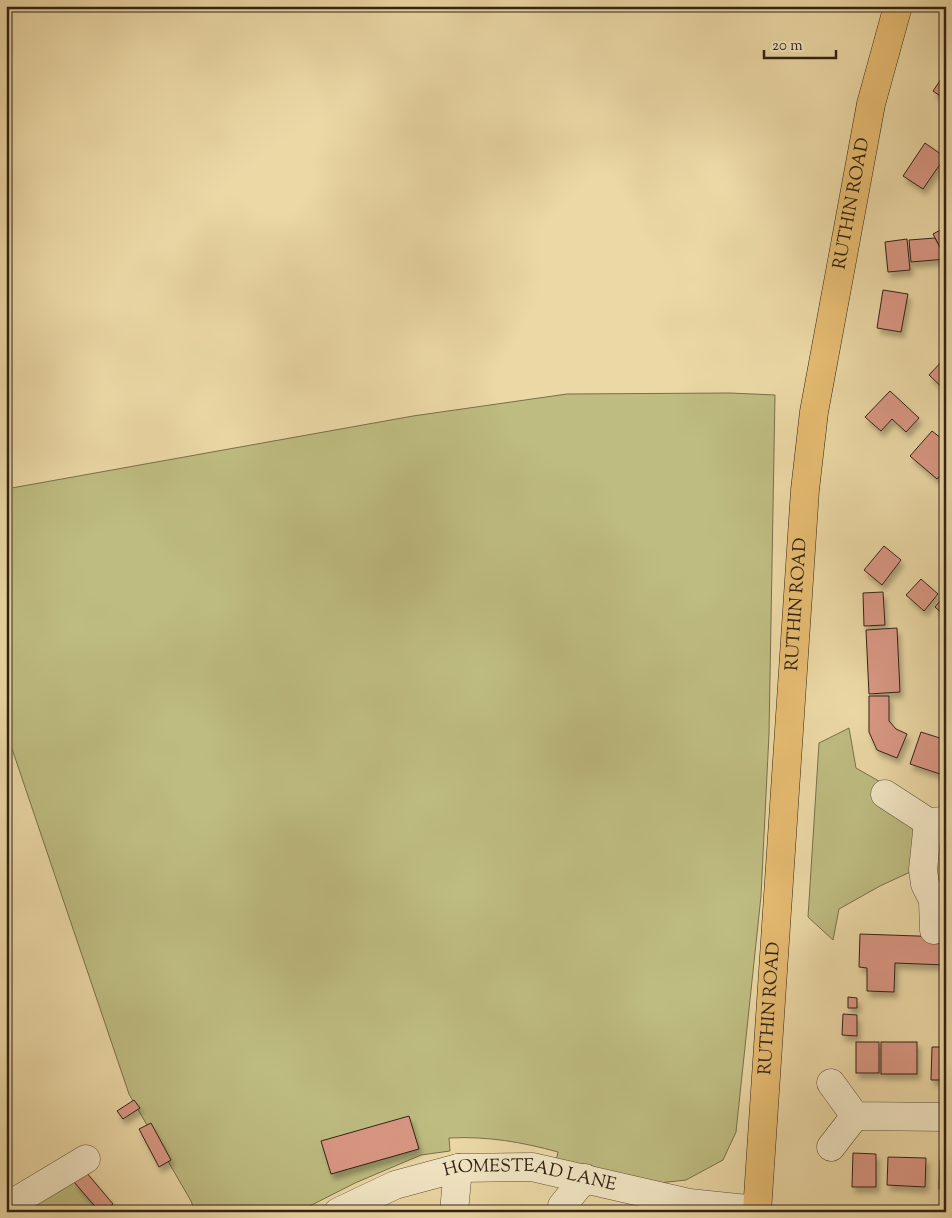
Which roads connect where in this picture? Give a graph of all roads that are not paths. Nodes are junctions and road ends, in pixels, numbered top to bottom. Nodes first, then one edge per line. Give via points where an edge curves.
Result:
1 (898, 6) edge
2 (885, 794) dead end
3 (937, 821) edge
4 (934, 930) dead end
5 (831, 1083) dead end
6 (854, 1116) junction
7 (946, 1117) edge
8 (831, 1147) dead end
9 (86, 1159) dead end
10 (458, 1168) junction
11 (585, 1178) junction
12 (6, 1207) edge
13 (345, 1210) edge
14 (757, 1211) edge
15 (454, 1212) edge
16 (562, 1212) edge

1 - 14 main road, RUTHIN ROAD via 871,104 814,412 805,490
2 - 3 street
3 - 4 street via 923,870 925,884 933,900
5 - 6 street
6 - 7 street
6 - 8 street
9 - 12 street
10 - 11 street, HOMESTEAD LANE via 532,1167
10 - 13 street, HOMESTEAD LANE via 395,1185
10 - 15 street
11 - 14 street, HOMESTEAD LANE via 689,1203
11 - 16 street via 562,1206

